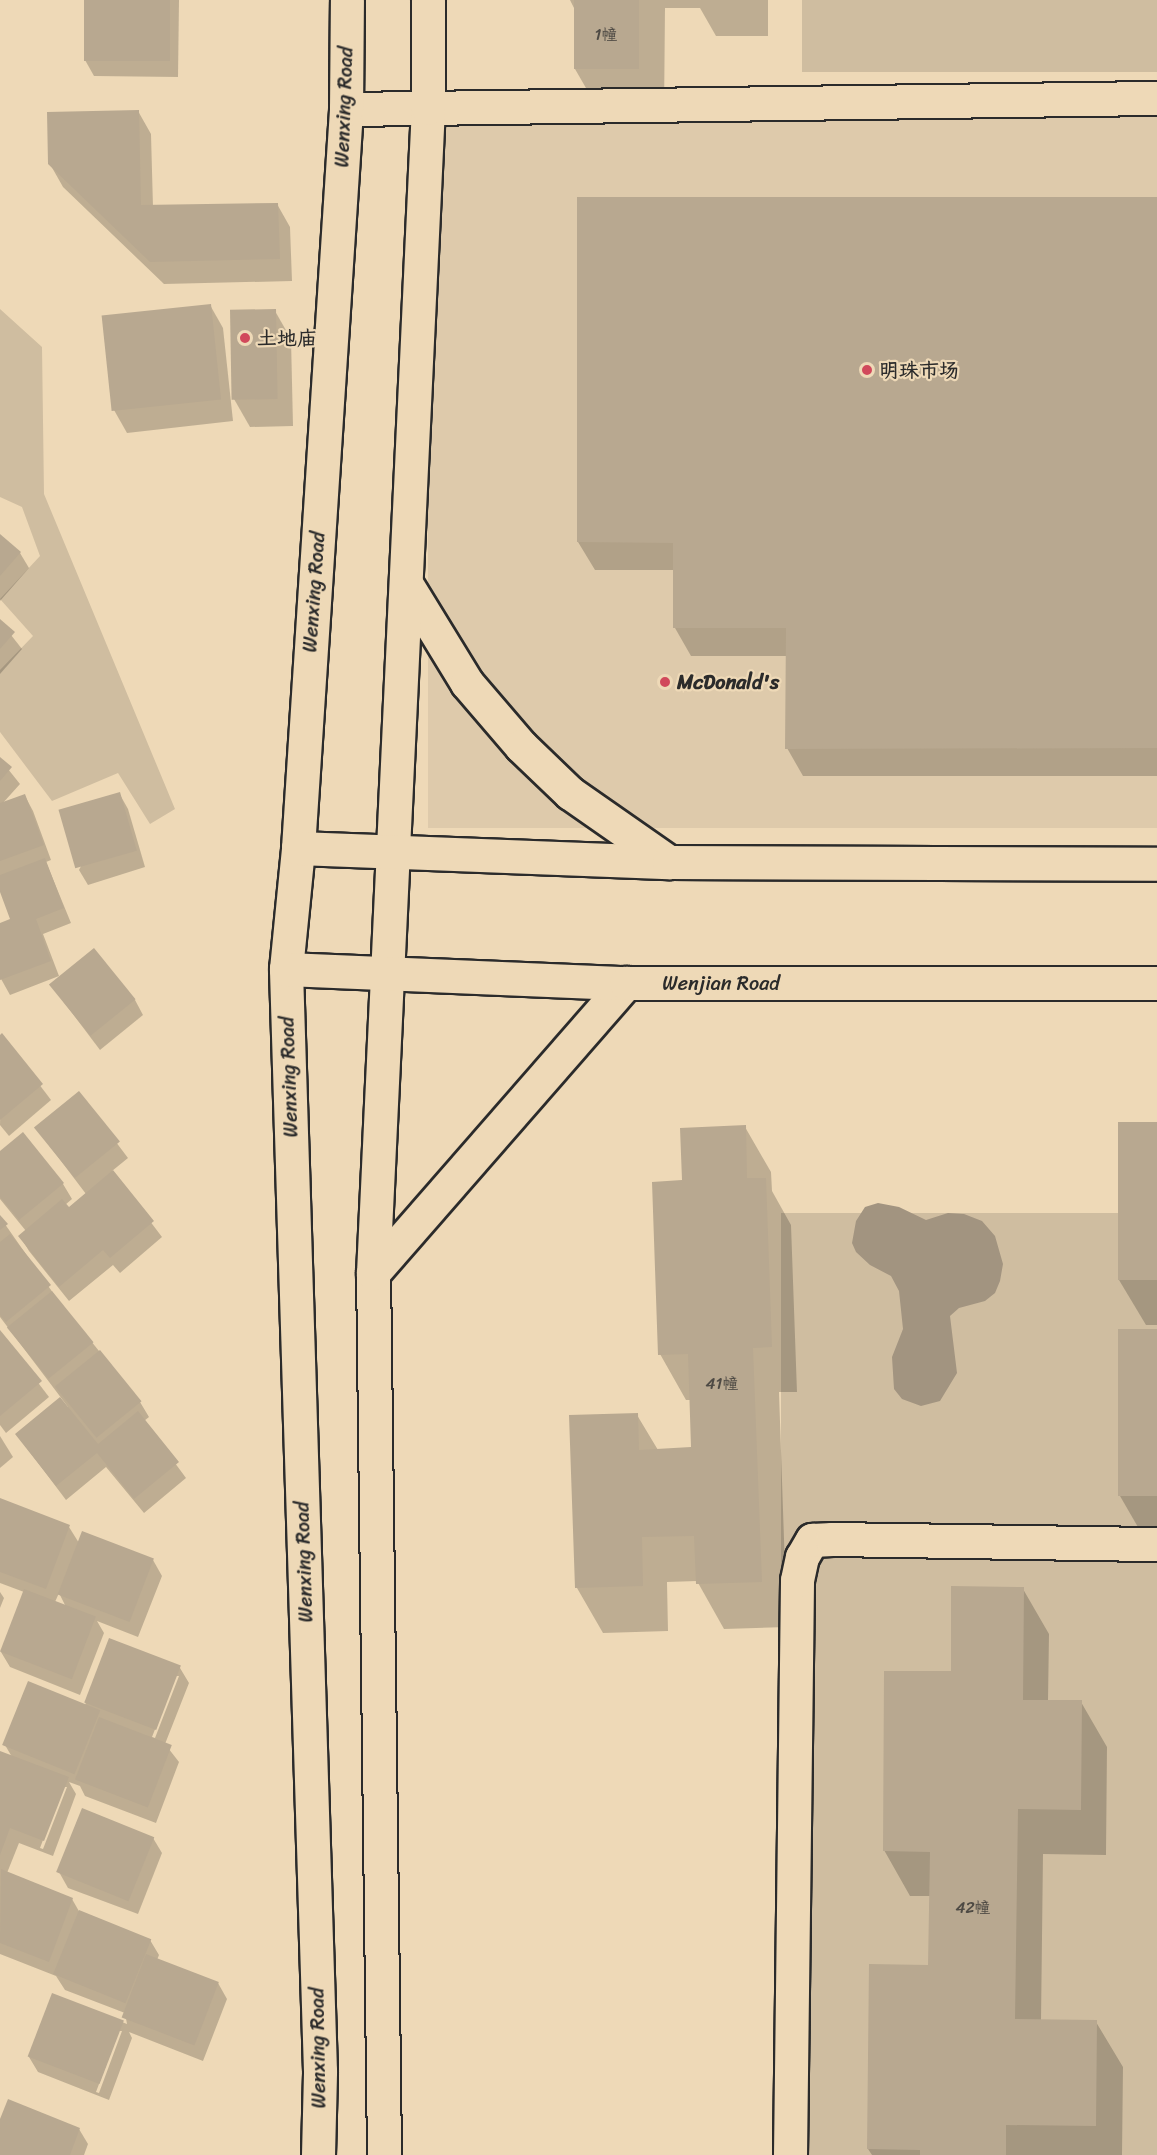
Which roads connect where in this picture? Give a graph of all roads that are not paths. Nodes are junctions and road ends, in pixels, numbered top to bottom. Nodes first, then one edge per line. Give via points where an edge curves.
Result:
1 (347, 0) edge
2 (428, 0) edge
3 (1157, 98) edge
4 (428, 108) junction
5 (346, 109) junction
6 (407, 585) junction
7 (298, 848) junction
8 (394, 851) junction
9 (669, 862) junction
10 (1157, 864) edge
11 (286, 969) junction
12 (388, 974) junction
13 (626, 983) junction
14 (1157, 983) edge
15 (373, 1273) junction
16 (1157, 1544) edge
17 (318, 2155) edge
18 (384, 2155) edge
19 (790, 2155) edge

1 - 5 street, Wenxing Road
2 - 4 street
3 - 4 street
4 - 5 street
4 - 6 street
5 - 7 street, Wenxing Road
6 - 8 street
6 - 9 street via 467,683 521,746 570,793
7 - 8 street
7 - 11 street, Wenxing Road
8 - 9 street
8 - 12 street
9 - 10 street
11 - 12 street, Wenjian Road
11 - 17 street, Wenxing Road via 319,2047
12 - 13 street, Wenjian Road
12 - 15 street
13 - 14 street, Wenjian Road
13 - 15 street
15 - 18 street
16 - 19 street via 812,1540 802,1557 797,1580

